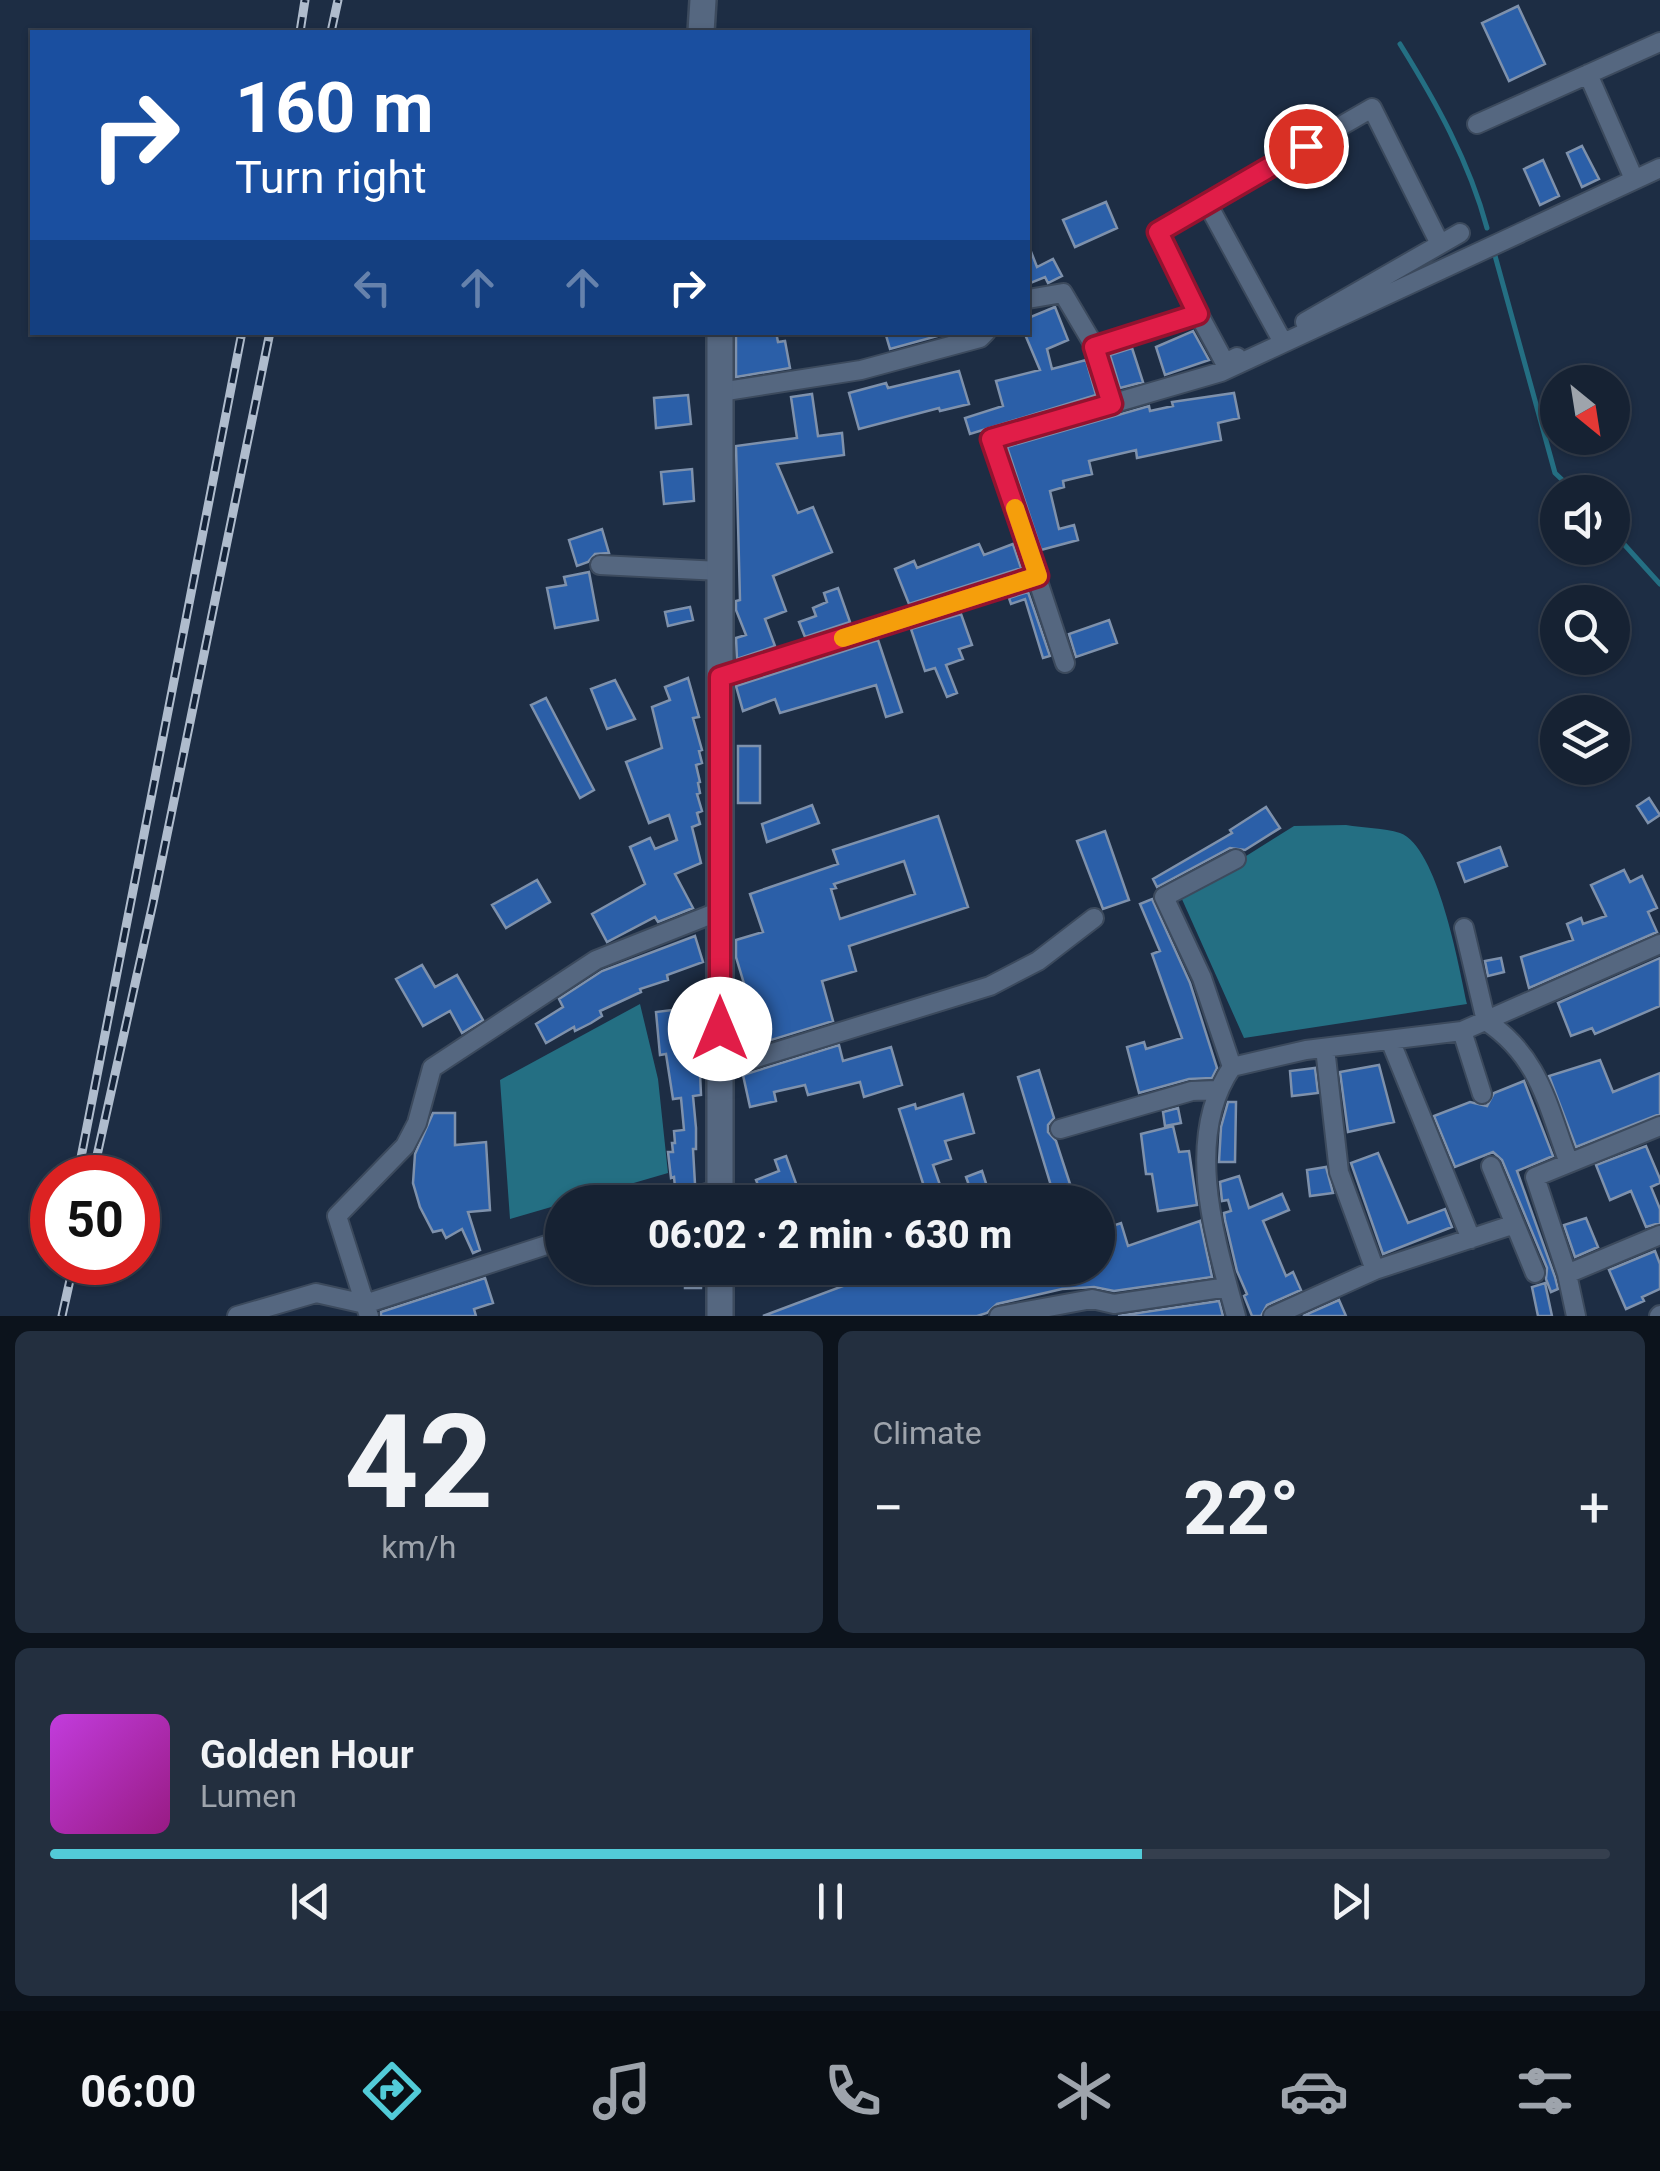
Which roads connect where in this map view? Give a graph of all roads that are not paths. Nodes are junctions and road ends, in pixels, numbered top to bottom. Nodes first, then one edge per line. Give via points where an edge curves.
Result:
1 (704, 0) edge
2 (701, 30) edge
3 (1660, 42) edge
4 (1588, 74) junction
5 (1477, 124) dead end
6 (1660, 168) edge
7 (1634, 180) junction
8 (1208, 203) junction
9 (1460, 233) dead end
10 (1440, 244) junction
11 (1030, 299) edge
12 (1198, 314) junction
13 (720, 335) edge
14 (983, 335) edge
15 (1279, 335) junction
16 (1094, 347) junction
17 (720, 392) junction
18 (1112, 404) junction
19 (600, 564) dead end
20 (720, 571) junction
21 (1038, 576) junction
22 (1065, 663) dead end
23 (720, 677) junction
24 (1236, 859) dead end
25 (720, 911) junction
26 (1094, 918) dead end
27 (1464, 928) dead end
28 (1660, 944) edge
29 (1486, 1021) junction
30 (1462, 1031) junction
31 (1390, 1040) junction
32 (1325, 1048) junction
33 (1232, 1067) junction
34 (720, 1068) junction
35 (1216, 1090) junction
36 (1482, 1094) dead end
37 (1660, 1126) edge
38 (1060, 1129) dead end
39 (1569, 1163) junction
40 (1491, 1166) dead end
41 (720, 1185) edge
42 (1515, 1224) junction
43 (1660, 1235) edge
44 (1470, 1238) junction
45 (545, 1246) edge
46 (1375, 1270) junction
47 (1535, 1273) dead end
48 (1567, 1274) junction
49 (720, 1285) edge
50 (1228, 1287) junction
51 (367, 1310) edge
52 (237, 1316) edge
53 (720, 1316) edge
54 (999, 1316) edge
55 (1236, 1316) edge
56 (1273, 1316) edge
57 (1576, 1316) edge

1 - 2 main road
3 - 4 street
4 - 5 street
4 - 7 street
6 - 7 street
7 - 18 street via 1221,372
8 - 10 street via 1372,108
8 - 12 street via 1158,232
8 - 15 street
9 - 10 street
10 - 15 street
11 - 16 street via 1062,292
12 - 15 street via 1225,364
12 - 16 street
13 - 17 main road
14 - 17 street via 862,370
16 - 18 street
17 - 20 main road
18 - 21 street via 991,439
19 - 20 street
20 - 23 main road
21 - 22 street
21 - 23 street
23 - 25 main road
24 - 33 street via 1164,897 1202,978
25 - 34 main road
25 - 51 street via 596,960 432,1068 405,1146 337,1216
26 - 34 street via 1038,962 990,986
27 - 29 street
28 - 29 street
29 - 30 street
29 - 39 street via 1524,1054
30 - 31 street
30 - 36 street
31 - 32 street
31 - 44 street
32 - 33 street
32 - 46 street via 1339,1172
33 - 35 street
34 - 41 main road
35 - 38 street
35 - 50 street via 1206,1141 1208,1190
37 - 39 street
39 - 48 street via 1535,1177
40 - 42 street
42 - 44 street
42 - 47 street
43 - 48 street
44 - 46 street
45 - 51 street
46 - 56 street
48 - 57 street
49 - 53 main road
50 - 54 street via 1114,1304 1092,1299
50 - 55 street
51 - 52 street via 316,1294

